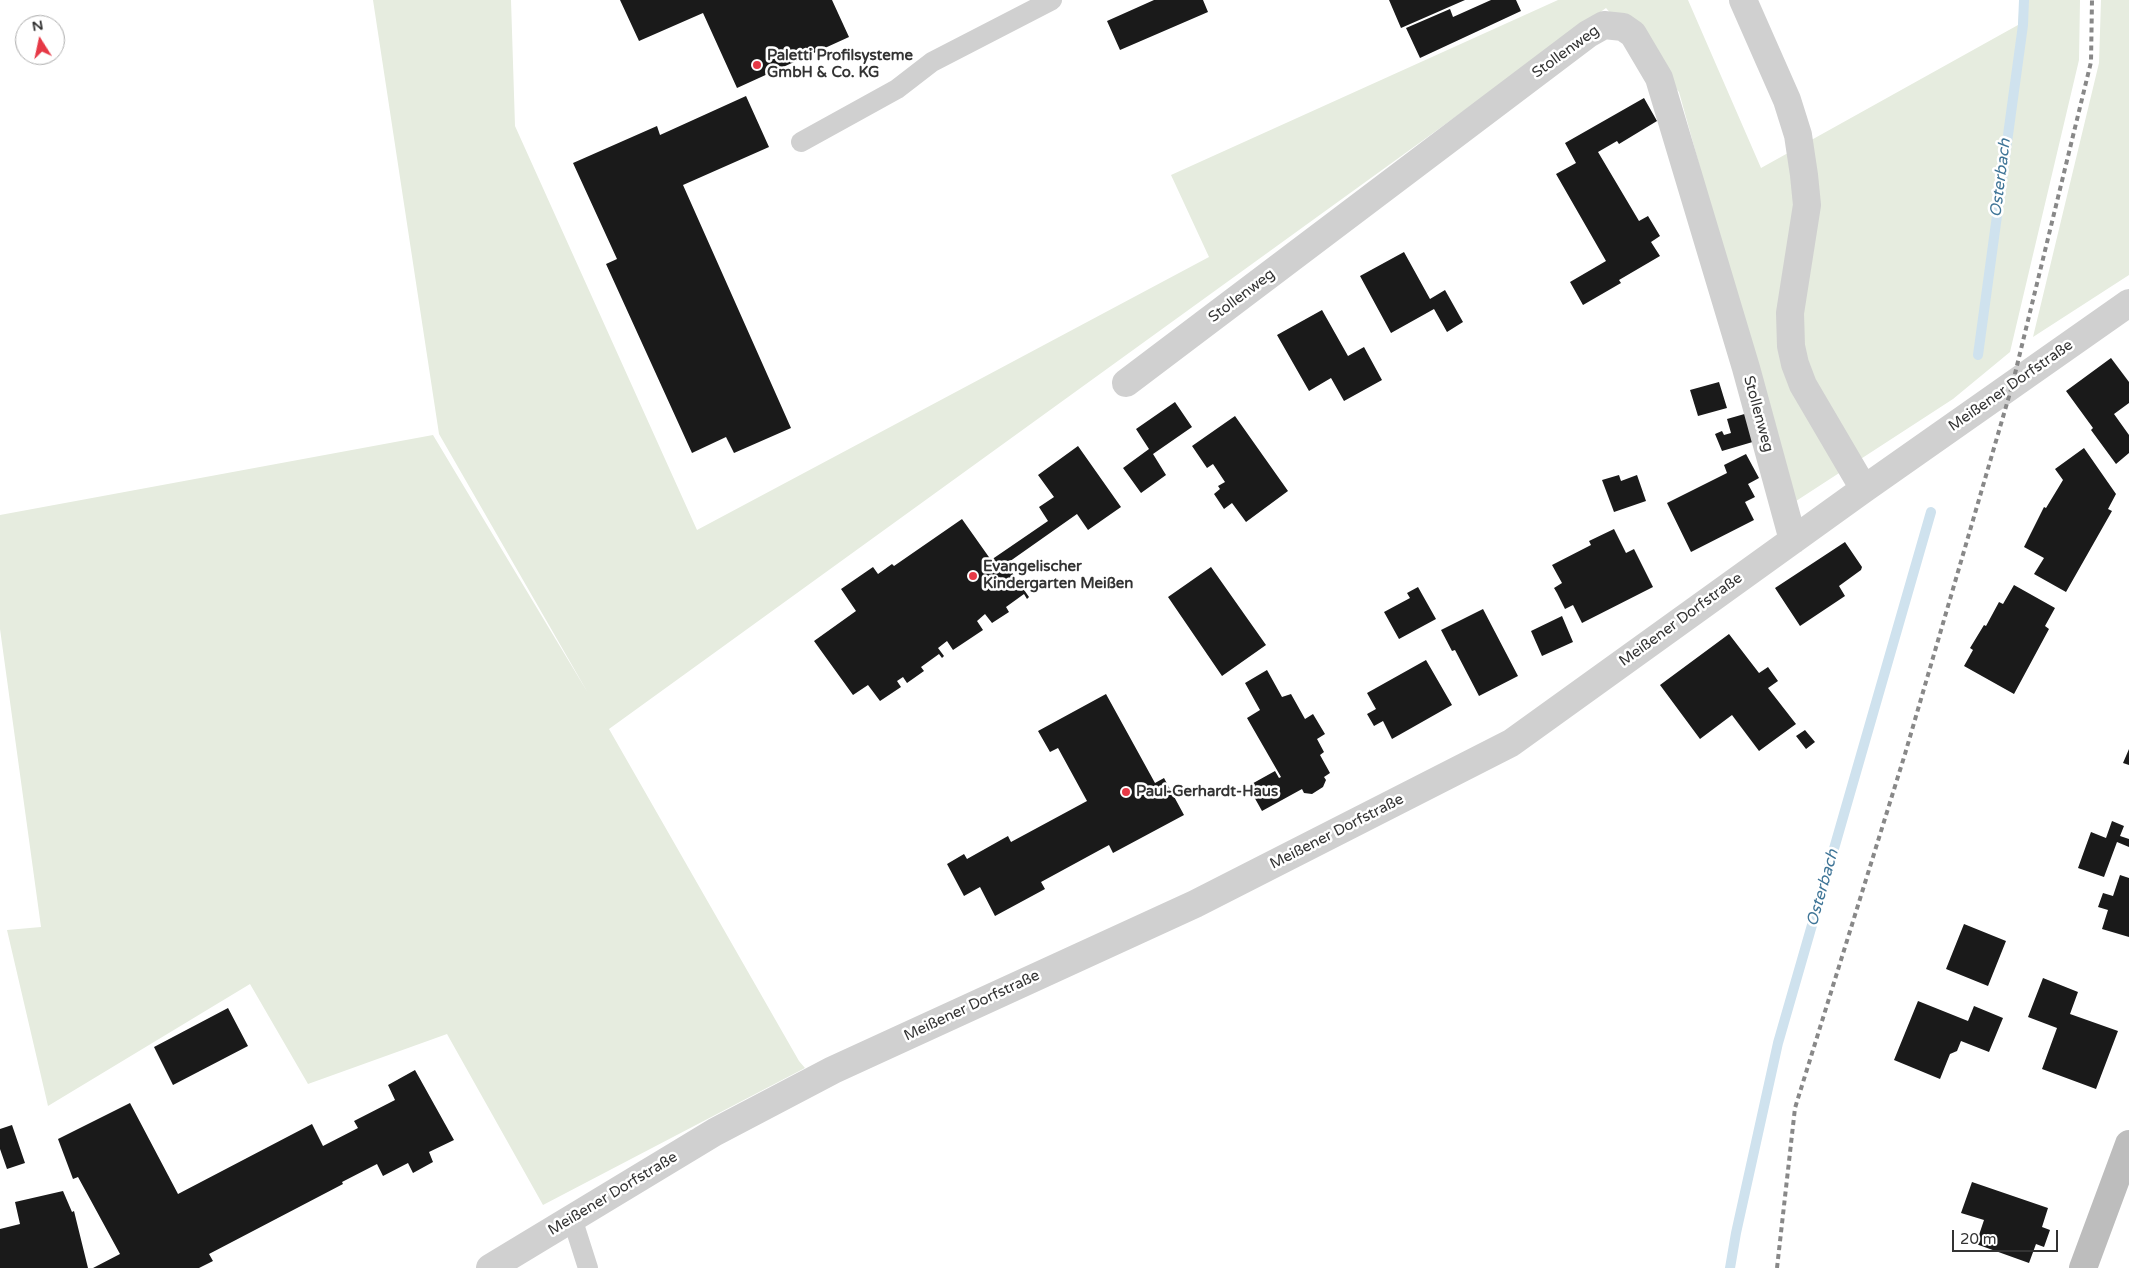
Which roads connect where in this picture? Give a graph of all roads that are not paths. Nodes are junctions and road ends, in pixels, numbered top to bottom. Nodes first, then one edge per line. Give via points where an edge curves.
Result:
1 (1052, 0) edge
2 (1743, 0) edge
3 (801, 142) dead end
4 (2129, 302) edge
5 (1126, 384) dead end
6 (1864, 489) junction
7 (1793, 540) junction
8 (2129, 1144) edge
9 (572, 1218) junction
10 (490, 1268) edge
11 (588, 1268) edge
12 (2083, 1268) edge

1 - 3 lane via 932,62 897,89
2 - 6 street via 1787,100 1798,136 1804,175 1807,205 1790,313 1795,364 1803,384
4 - 6 street, Meißener Dorfstraße
5 - 7 street, Stollenweg via 1588,34 1604,25 1623,27 1634,34 1659,78 1746,368
6 - 7 street, Meißener Dorfstraße
7 - 9 street, Meißener Dorfstraße via 1511,743 1195,904 833,1070 715,1132
8 - 12 street
9 - 10 street, Meißener Dorfstraße
9 - 11 lane

